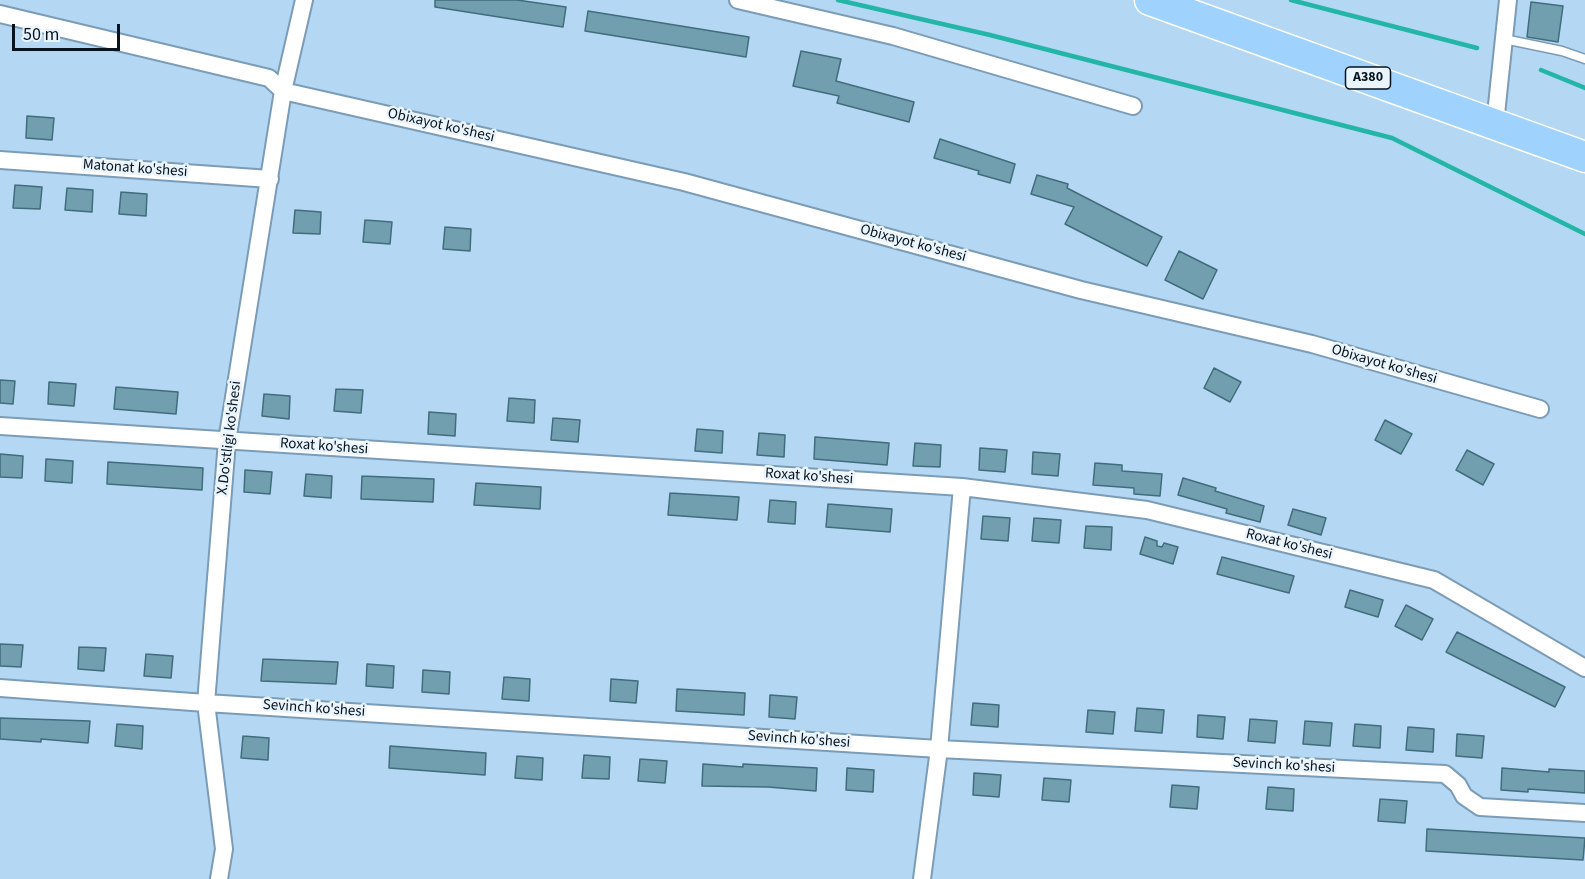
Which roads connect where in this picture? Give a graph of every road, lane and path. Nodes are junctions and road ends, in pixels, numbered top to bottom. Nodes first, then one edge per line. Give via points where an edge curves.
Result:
1 (304, 0) edge
2 (738, 0) edge
3 (1150, 0) edge
4 (1508, 0) edge
5 (0, 14) edge
6 (1504, 39) junction
7 (1585, 58) edge
8 (283, 91) junction
9 (1133, 106) dead end
10 (1495, 124) junction
11 (1585, 157) edge
12 (0, 160) edge
13 (270, 178) junction
14 (1540, 409) dead end
15 (0, 426) edge
16 (227, 441) junction
17 (962, 487) junction
18 (1585, 668) edge
19 (0, 688) edge
20 (206, 703) junction
21 (939, 749) junction
22 (1585, 813) edge
23 (219, 879) edge
24 (922, 879) edge

1 - 8 street, X.Do'stligi ko'shesi
2 - 9 street via 893,36
3 - 10 highway, A380
4 - 6 street
5 - 8 street, Obixayot ko'shesi via 269,78
6 - 7 lane
6 - 10 street
8 - 13 street, X.Do'stligi ko'shesi
8 - 14 street, Obixayot ko'shesi via 684,182 1082,290 1311,344
10 - 11 highway, A380
12 - 13 street, Matonat ko'shesi
13 - 16 street, X.Do'stligi ko'shesi
15 - 16 street, Roxat ko'shesi
16 - 17 street, Roxat ko'shesi
16 - 20 street, X.Do'stligi ko'shesi
17 - 18 street, Roxat ko'shesi via 1147,510 1434,580
17 - 21 street
19 - 20 street, Sevinch ko'shesi
20 - 21 street, Sevinch ko'shesi
20 - 23 street, X.Do'stligi ko'shesi via 224,849
21 - 22 street, Sevinch ko'shesi via 1445,774 1480,807
21 - 24 street

